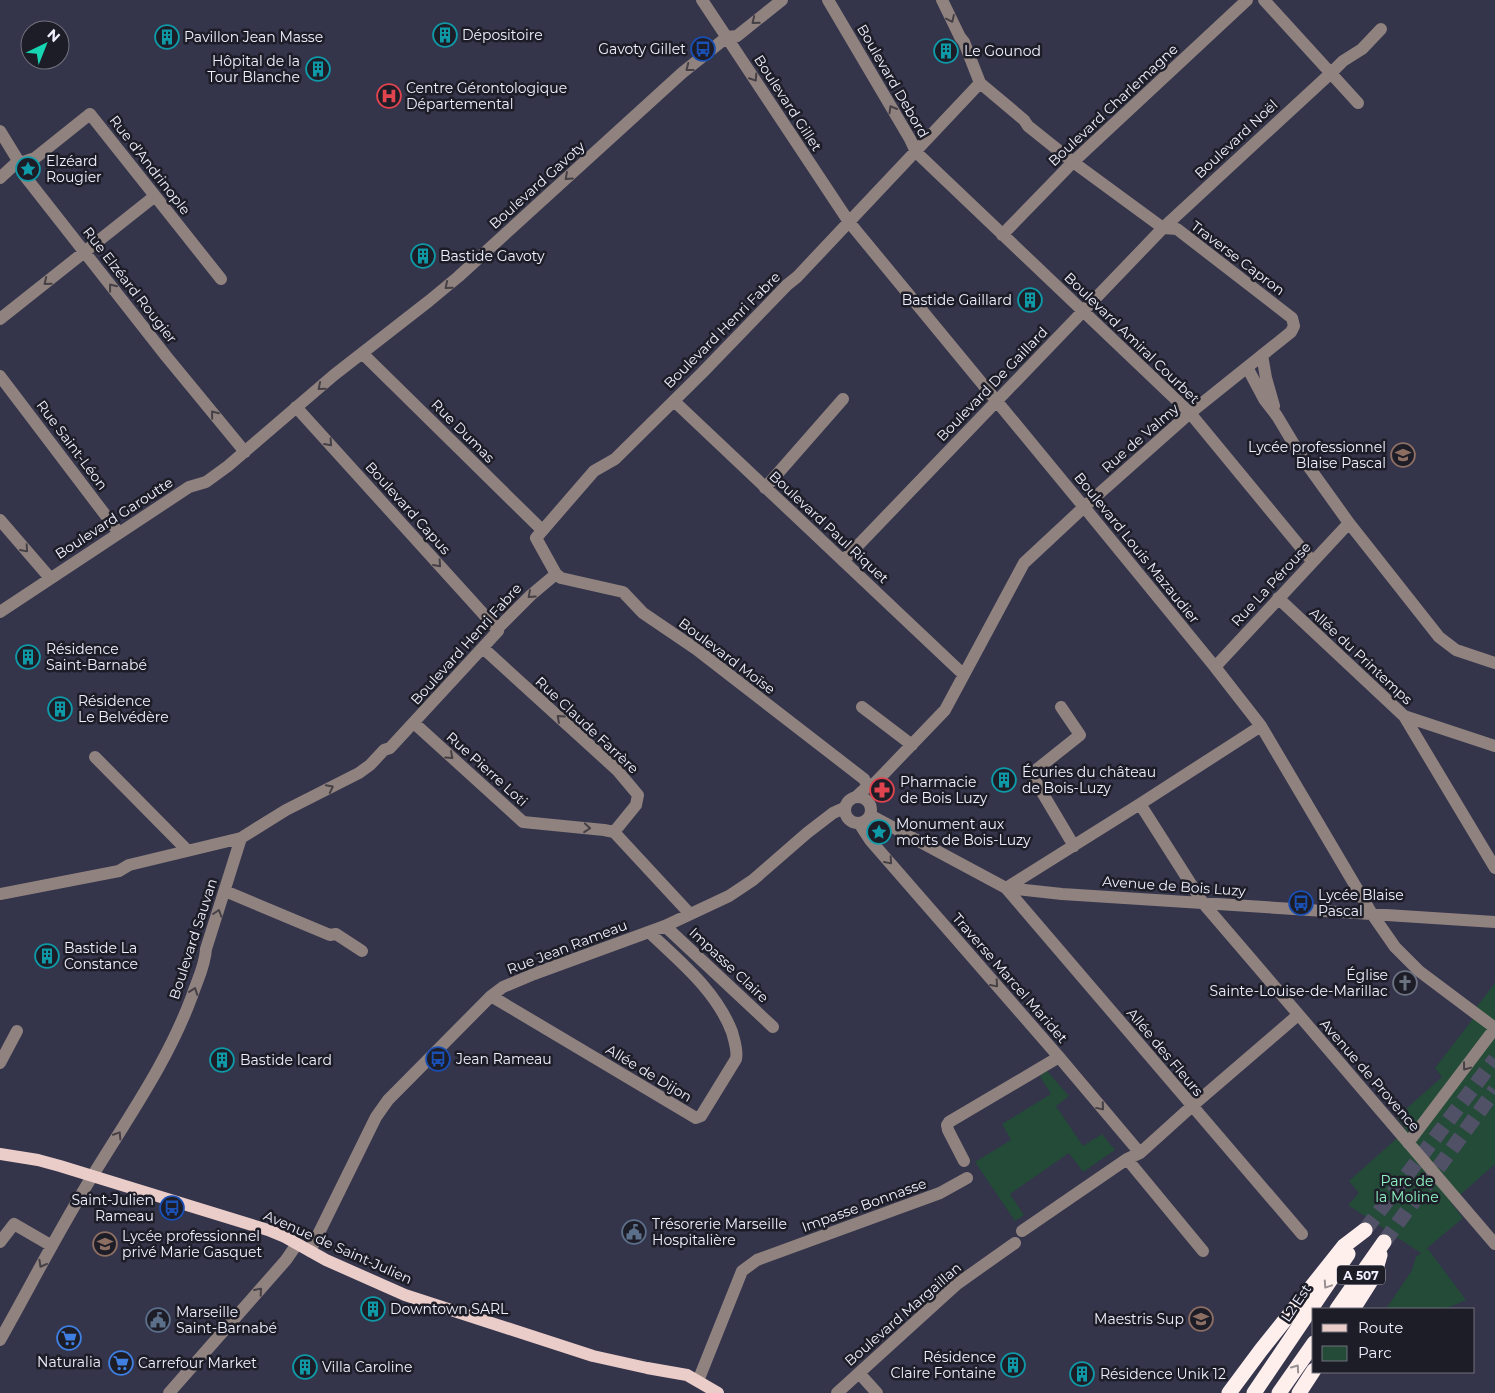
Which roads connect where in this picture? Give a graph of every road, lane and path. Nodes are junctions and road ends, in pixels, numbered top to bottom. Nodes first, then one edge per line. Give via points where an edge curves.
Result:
1 (702, 0) edge
2 (782, 0) edge
3 (828, 0) edge
4 (942, 0) edge
5 (1247, 0) edge
6 (1264, 0) edge
7 (1381, 29) dead end
8 (727, 37) junction
9 (1331, 73) junction
10 (980, 83) junction
11 (1358, 103) dead end
12 (0, 131) edge
13 (916, 152) junction
14 (19, 162) junction
15 (1073, 162) junction
16 (0, 178) edge
17 (155, 196) junction
18 (850, 222) junction
19 (1163, 228) junction
20 (1002, 235) junction
21 (85, 252) junction
22 (221, 279) dead end
23 (1082, 311) junction
24 (0, 319) edge
25 (362, 353) junction
26 (1262, 355) junction
27 (1247, 367) junction
28 (0, 376) edge
29 (843, 399) dead end
30 (997, 400) junction
31 (674, 401) junction
32 (296, 407) junction
33 (1190, 413) junction
34 (1277, 416) junction
35 (245, 452) junction
36 (766, 488) junction
37 (1084, 507) junction
38 (0, 520) edge
39 (1349, 523) junction
40 (542, 530) junction
41 (119, 533) junction
42 (843, 561) junction
43 (1312, 561) junction
44 (556, 574) junction
45 (50, 578) junction
46 (1278, 598) junction
47 (0, 612) edge
48 (496, 629) junction
49 (483, 648) junction
50 (1495, 663) edge
51 (1215, 667) junction
52 (964, 675) junction
53 (862, 706) dead end
54 (1061, 707) dead end
55 (1404, 716) junction
56 (414, 723) junction
57 (1261, 726) junction
58 (912, 745) junction
59 (1495, 746) edge
60 (95, 757) dead end
61 (868, 786) junction
62 (856, 797) junction
63 (1140, 804) junction
64 (844, 808) junction
65 (870, 815) junction
66 (859, 823) junction
67 (614, 832) junction
68 (241, 838) junction
69 (1072, 842) junction
70 (187, 850) junction
71 (1495, 868) edge
72 (1006, 888) junction
73 (225, 891) junction
74 (0, 894) edge
75 (1203, 903) junction
76 (690, 914) junction
77 (1372, 914) junction
78 (1495, 922) edge
79 (665, 926) junction
80 (649, 932) junction
81 (362, 952) dead end
82 (491, 996) junction
83 (1298, 1015) junction
84 (772, 1027) dead end
85 (1495, 1028) edge
86 (17, 1031) dead end
87 (1059, 1057) junction
88 (0, 1063) edge
89 (1191, 1107) junction
90 (1408, 1143) junction
91 (1140, 1153) junction
92 (0, 1154) edge
93 (1127, 1159) junction
94 (964, 1161) dead end
95 (92, 1176) junction
96 (967, 1178) dead end
97 (1022, 1231) dead end
98 (1302, 1234) dead end
99 (0, 1242) edge
100 (1015, 1243) dead end
101 (297, 1244) junction
102 (1495, 1244) edge
103 (52, 1246) junction
104 (310, 1251) junction
105 (1203, 1251) dead end
106 (1338, 1308) edge
107 (1354, 1308) edge
108 (0, 1340) edge
109 (1312, 1346) edge
110 (859, 1373) junction
111 (1312, 1373) edge
112 (698, 1381) junction
113 (172, 1392) edge
114 (718, 1393) edge
115 (837, 1393) edge
116 (877, 1393) edge
117 (1229, 1393) edge
118 (1254, 1393) edge
119 (1279, 1393) edge
120 (1299, 1393) edge

1 - 8 street, Boulevard Gillet
2 -> 8 street, Boulevard Gavoty via 737,36
13 -> 3 street, Boulevard Debord
4 -> 10 street via 964,42
5 - 15 street, Boulevard Charlemagne
6 - 9 street
7 - 9 street, Boulevard Noël
8 -> 18 street, Boulevard Gillet
8 -> 25 street, Boulevard Gavoty via 682,73 458,278
9 - 11 street
9 - 19 street, Boulevard Noël
10 - 13 street, Boulevard Henri Fabre
10 - 15 street, Traverse Capron
12 - 14 street, Rue Elzéard Rougier
13 - 18 street, Boulevard Henri Fabre
13 - 20 street, Boulevard Amiral Courbet
14 - 16 street
14 - 17 street, Rue d'Andrinople via 35,158 90,114
14 - 21 street, Rue Elzéard Rougier via 24,175
15 - 19 street, Traverse Capron
15 - 20 street, Boulevard Charlemagne
17 - 21 street
17 - 22 street, Rue d'Andrinople
18 - 30 street, Boulevard Louis Mazaudier
18 - 31 street, Boulevard Henri Fabre
19 - 23 street, Boulevard De Gaillard
19 - 26 street, Traverse Capron via 1177,230 1292,318 1294,326 1290,332
20 - 23 street, Boulevard Amiral Courbet
21 -> 24 street
35 -> 21 street, Rue Elzéard Rougier
23 - 30 street, Boulevard De Gaillard
23 - 33 street, Boulevard Amiral Courbet
25 -> 32 street, Boulevard Gavoty
25 - 40 street, Rue Dumas
26 - 27 street, Rue de Valmy
26 - 34 street
27 - 33 street, Rue de Valmy
27 - 34 street
28 - 41 street, Rue Saint-Léon
29 - 36 street
30 - 37 street, Boulevard Louis Mazaudier
30 - 42 street, Boulevard De Gaillard
31 - 36 street, Boulevard Paul Riquet
31 - 40 street, Boulevard Henri Fabre via 615,459 594,471
32 - 35 street, Boulevard Gavoty
32 -> 48 street, Boulevard Capus
33 - 37 street, Rue de Valmy
33 - 43 street, Boulevard Amiral Courbet
34 - 39 street
35 - 41 street, Boulevard Garoutte via 206,482 189,487
36 - 42 street, Boulevard Paul Riquet
37 - 51 street, Boulevard Louis Mazaudier
37 - 52 street, Rue de Valmy via 1024,563
38 -> 45 street
39 - 43 street, Rue La Pérouse
39 - 50 street via 1439,636 1456,650
40 - 44 street via 536,538
41 - 45 street, Boulevard Garoutte
42 - 52 street, Boulevard Paul Riquet
43 - 46 street, Rue La Pérouse
44 -> 48 street, Boulevard Henri Fabre
44 - 61 street, Boulevard Moïse via 623,592 643,613 696,649 864,779
45 - 47 street, Boulevard Garoutte
46 - 51 street, Rue La Pérouse
46 - 55 street, Allée du Printemps
48 - 49 street, Boulevard Henri Fabre via 498,631
49 - 56 street, Boulevard Henri Fabre
67 -> 49 street, Rue Claude Farrère via 636,805 638,795 617,770
51 - 57 street, Boulevard Louis Mazaudier
52 - 58 street via 945,710
53 - 58 street
54 - 69 street via 1080,735 1036,770 1033,777
55 - 59 street
55 - 71 street, Allée du Printemps
56 -> 67 street, Rue Pierre Loti via 523,822
68 -> 56 street, Boulevard Henri Fabre via 286,810 359,773
57 - 63 street
57 - 77 street, Boulevard Louis Mazaudier
58 - 61 street via 874,784
60 - 70 street
61 - 62 street
62 - 64 street via 850,799
62 - 65 street via 868,802
63 - 69 street
63 - 75 street, Avenue de Provence
64 - 66 street via 848,819
64 - 76 street, Rue Jean Rameau via 818,824 753,880 729,896
65 - 66 street
65 - 72 street, Avenue de Bois Luzy
66 -> 87 street, Traverse Marcel Maridet via 870,840
67 - 76 street
68 - 70 street, Boulevard Henri Fabre
68 - 73 street, Boulevard Sauvan
69 - 72 street
70 - 74 street, Boulevard Henri Fabre via 129,865 119,871
72 - 75 street, Avenue de Bois Luzy
72 - 89 street, Allée des Fleurs
73 - 81 street via 330,935 336,934
95 -> 73 street, Boulevard Sauvan via 141,1099 176,1034 205,960
75 - 77 street, Avenue de Bois Luzy
75 - 83 street, Avenue de Provence
76 - 79 street, Rue Jean Rameau
77 - 78 street, Avenue de Bois Luzy
77 - 85 street, Boulevard Louis Mazaudier via 1395,947 1420,971
79 - 80 street, Rue Jean Rameau
79 - 84 street, Impasse Claire
80 - 82 street, Rue Jean Rameau via 534,974 503,987
80 - 82 street, Allée de Dijon via 713,997 723,1011 734,1039 736,1058 701,1116 696,1118
82 - 104 street, Rue Jean Rameau via 388,1100 376,1117
83 - 89 street
83 - 90 street, Avenue de Provence
85 -> 90 street
86 - 88 street
87 -> 91 street, Traverse Marcel Maridet
87 - 94 street via 949,1122 948,1130
89 - 91 street
89 - 98 street, Allée des Fleurs
90 - 102 street, Avenue de Provence
91 - 93 street
92 - 95 main road, Avenue de Saint-Julien via 38,1160
93 - 97 street
93 - 105 street
95 - 101 main road, Avenue de Saint-Julien via 268,1230
95 - 103 street, Boulevard Sauvan
96 - 112 street, Impasse Bonnasse via 940,1193 757,1260 742,1271
99 - 103 street via 14,1224
100 - 110 street, Boulevard Margaillan via 957,1284
101 - 104 main road, Avenue de Saint-Julien
113 -> 101 street
103 -> 108 street, Boulevard Sauvan
104 - 112 main road, Avenue de Saint-Julien via 405,1295 593,1356 687,1375
106 - 107 highway, A 507 via 1384,1242 1374,1276
119 -> 109 highway
110 - 115 street, Boulevard Margaillan
110 - 116 street
111 - 120 highway
112 - 114 main road, Avenue de Saint-Julien
117 -> 118 highway, L2 Est / A 507 via 1344,1246 1365,1230

